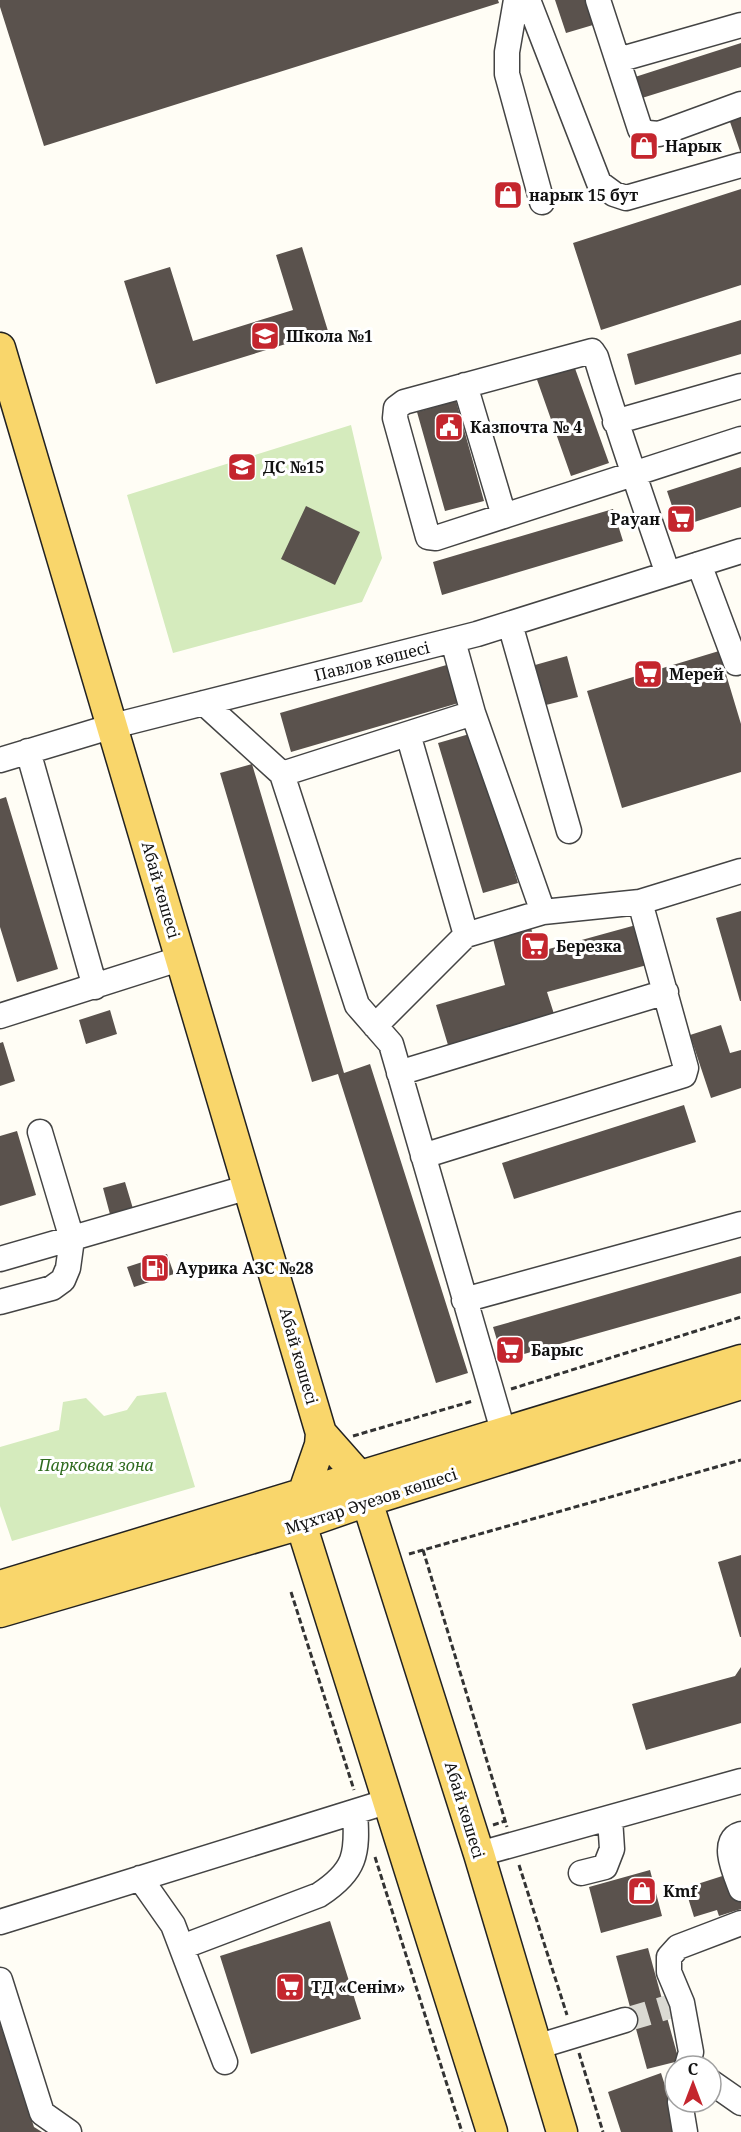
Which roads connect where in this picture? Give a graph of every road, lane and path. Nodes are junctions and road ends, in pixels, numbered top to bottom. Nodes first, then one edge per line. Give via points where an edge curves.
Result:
1 (516, 0) edge
2 (528, 0) edge
3 (598, 0) edge
4 (741, 25) edge
5 (618, 60) junction
6 (741, 104) edge
7 (741, 165) edge
8 (542, 202) dead end
9 (0, 348) edge
10 (465, 385) junction
11 (741, 386) edge
12 (615, 422) junction
13 (741, 439) edge
14 (634, 474) junction
15 (504, 516) junction
16 (741, 551) edge
17 (699, 564) junction
18 (668, 574) junction
19 (510, 624) junction
20 (453, 641) junction
21 (736, 663) dead end
22 (204, 703) junction
23 (473, 713) junction
24 (113, 726) junction
25 (408, 734) junction
26 (28, 751) junction
27 (0, 760) edge
28 (282, 774) junction
29 (569, 831) dead end
30 (741, 871) edge
31 (640, 902) junction
32 (543, 912) junction
33 (466, 935) junction
34 (182, 958) junction
35 (95, 987) junction
36 (666, 992) junction
37 (0, 1016) edge
38 (375, 1026) junction
39 (399, 1073) junction
40 (40, 1132) dead end
41 (423, 1156) junction
42 (249, 1187) junction
43 (741, 1224) edge
44 (72, 1239) junction
45 (0, 1259) edge
46 (464, 1300) junction
47 (0, 1302) edge
48 (741, 1317) edge
49 (741, 1360) edge
50 (741, 1384) edge
51 (491, 1395) junction
52 (326, 1437) junction
53 (507, 1444) junction
54 (741, 1460) edge
55 (363, 1489) junction
56 (303, 1494) junction
57 (301, 1524) junction
58 (387, 1560) junction
59 (0, 1586) edge
60 (291, 1592) dead end
61 (0, 1612) edge
62 (741, 1781) edge
63 (389, 1801) junction
64 (358, 1811) junction
65 (610, 1818) junction
66 (741, 1834) edge
67 (373, 1850) dead end
68 (479, 1854) junction
69 (581, 1873) dead end
70 (140, 1878) junction
71 (741, 1889) edge
72 (0, 1922) edge
73 (741, 1923) edge
74 (182, 1947) junction
75 (0, 1980) edge
76 (625, 2020) tunnel mouth
77 (536, 2047) junction
78 (690, 2054) edge
79 (225, 2062) dead end
80 (723, 2090) edge
81 (741, 2103) edge
82 (69, 2132) edge
83 (462, 2132) edge
84 (492, 2132) edge
85 (562, 2132) edge

1 - 8 street via 507,74
2 - 7 street via 599,183 626,198
3 - 5 street
4 - 5 street
5 - 6 street via 640,129 648,133 659,134
9 - 24 main road, Абай көшесі
10 - 12 street via 592,351
10 - 15 street
10 - 15 street via 404,402 396,408 395,418 428,537 436,538
11 - 12 street
12 - 14 street
13 - 14 street
14 - 15 street
14 - 18 street
16 - 17 street, Павлов көшесі
17 - 18 street, Павлов көшесі
17 - 21 street
18 - 19 street, Павлов көшесі
19 - 20 street, Павлов көшесі
19 - 29 street
20 - 22 street, Павлов көшесі
20 - 23 street
22 - 24 street, Павлов көшесі
22 - 28 street
23 - 25 street
23 - 32 street
24 - 26 street, Павлов көшесі
24 - 34 main road, Абай көшесі
25 - 28 street
25 - 33 street
26 - 27 street, Павлов көшесі
26 - 35 street
28 - 38 street via 357,1005
30 - 31 street
31 - 32 street
31 - 36 street
32 - 33 street
33 - 38 street
34 - 35 street
34 - 42 main road, Абай көшесі
35 - 37 street
36 - 39 street
36 - 41 street via 686,1068 684,1075
38 - 39 street via 391,1044
39 - 41 street
40 - 44 street
41 - 46 street
42 - 44 street
42 - 52 main road, Абай көшесі
43 - 46 street
44 - 45 street
44 - 47 street via 63,1280 52,1288
46 - 51 street
48 - 51 path
49 - 53 main road, Мұхтар Әуезов көшесі
50 - 53 main road, Мұхтар Әуезов көшесі
51 - 52 path
51 - 53 street
52 - 55 main road, Абай көшесі
52 - 56 main road, Абай көшесі
53 - 55 main road, Мұхтар Әуезов көшесі
54 - 58 path
55 - 56 main road, Мұхтар Әуезов көшесі
55 - 57 main road, Мұхтар Әуезов көшесі
55 - 58 main road, Абай көшесі
56 - 57 main road, Абай көшесі
56 - 59 main road, Мұхтар Әуезов көшесі
57 - 61 main road, Мұхтар Әуезов көшесі
57 - 63 main road, Абай көшесі
58 - 68 main road, Абай көшесі
60 - 64 path
62 - 65 street
63 - 64 street
63 - 84 main road, Абай көшесі
64 - 70 street
64 - 74 street via 352,1861 335,1885 319,1895
65 - 68 street
65 - 69 street via 612,1849 605,1867
66 - 71 street via 730,1844 730,1855
67 - 83 path
68 - 77 main road, Абай көшесі
70 - 72 street
70 - 74 street via 173,1925
73 - 78 street via 678,1947 669,1957 669,1972 682,2004
74 - 79 street
75 - 82 street via 42,2113
76 - 77 street
77 - 85 main road, Абай көшесі
80 - 81 street

